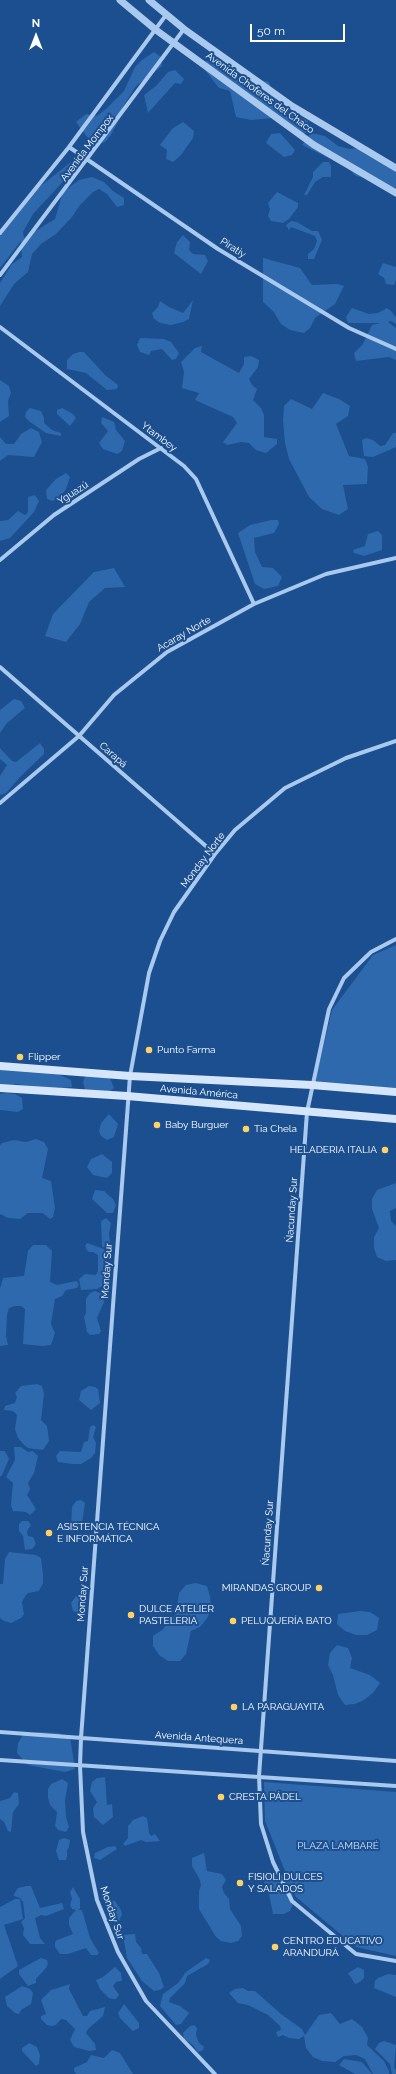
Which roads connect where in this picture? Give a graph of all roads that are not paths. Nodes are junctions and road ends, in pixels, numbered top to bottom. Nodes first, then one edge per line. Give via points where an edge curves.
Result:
1 (120, 0) edge
2 (149, 0) edge
3 (166, 15) junction
4 (184, 29) junction
5 (156, 30) junction
6 (174, 43) junction
7 (69, 147) junction
8 (87, 161) junction
9 (396, 168) edge
10 (396, 193) edge
11 (0, 233) edge
12 (0, 275) edge
13 (0, 327) edge
14 (396, 349) edge
15 (161, 448) junction
16 (396, 558) edge
17 (0, 560) edge
18 (254, 604) junction
19 (0, 667) edge
20 (79, 736) junction
21 (396, 741) edge
22 (0, 803) edge
23 (215, 854) junction
24 (396, 939) edge
25 (0, 1066) edge
26 (130, 1076) junction
27 (312, 1085) junction
28 (0, 1088) edge
29 (396, 1092) edge
30 (127, 1096) junction
31 (307, 1112) junction
32 (396, 1118) edge
33 (0, 1732) edge
34 (81, 1738) junction
35 (260, 1751) junction
36 (0, 1760) edge
37 (396, 1761) edge
38 (80, 1766) junction
39 (259, 1776) junction
40 (396, 1786) edge
41 (396, 1961) edge
42 (215, 2074) edge

1 - 5 street, Avenida Choferes del Chaco
2 - 3 street, Avenida Choferes del Chaco
3 - 4 street, Avenida Choferes del Chaco
3 - 5 street, Avenida Mompox
4 - 6 street, Avenida Mompox
4 - 9 street, Avenida Choferes del Chaco via 292,106
5 - 6 street, Avenida Choferes del Chaco
5 - 7 street, Avenida Mompox
6 - 8 street, Avenida Mompox
6 - 10 street, Avenida Choferes del Chaco via 314,145
7 - 8 street, Piratiy
7 - 11 street, Avenida Mompox
8 - 12 street, Avenida Mompox
8 - 14 street, Piratiy via 218,249 349,328
13 - 15 street, Ytambey
15 - 17 street, Yguazú via 139,459 54,515
15 - 18 street, Ytambey via 196,479
16 - 18 street, Acaray Norte via 326,574
18 - 20 street, Acaray Norte via 162,656 114,695
19 - 20 street, Carapá
20 - 22 street, Acaray Norte
20 - 23 street, Carapá
21 - 23 street, Monday Norte via 346,758 285,788 235,830
23 - 26 street, Monday Norte via 174,912 160,941 149,973
24 - 27 street, Ńacunday Sur via 371,952 344,978 329,1009
25 - 26 main road, Avenida América
26 - 27 main road, Avenida América
26 - 30 street, Monday Sur
27 - 29 main road, Avenida América
27 - 31 street, Ńacunday Sur
28 - 30 main road, Avenida América
30 - 31 main road, Avenida América
30 - 34 street, Monday Sur
31 - 32 main road, Avenida América
31 - 35 street, Ńacunday Sur
33 - 34 street, Avenida Antequera
34 - 35 street, Avenida Antequera
34 - 38 street, Monday Sur
35 - 37 street, Avenida Antequera
35 - 39 street, Ńacunday Sur
36 - 38 street
38 - 39 street
38 - 42 street, Monday Sur via 83,1832 97,1900 118,1952 146,2001
39 - 40 street
39 - 41 street, Ńacunday Sur via 261,1824 273,1862 292,1900 356,1954

